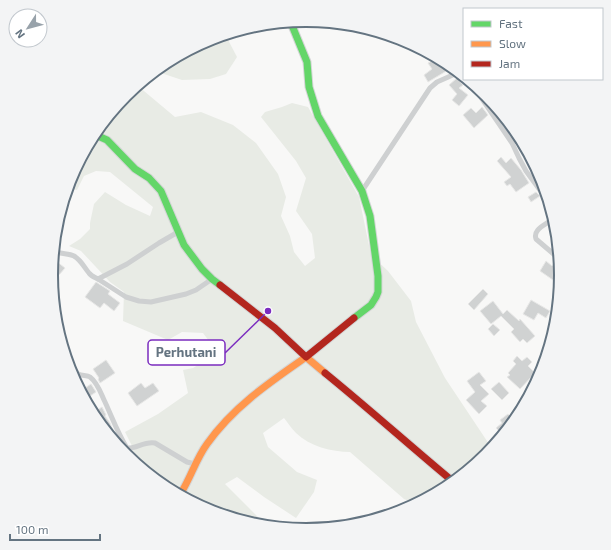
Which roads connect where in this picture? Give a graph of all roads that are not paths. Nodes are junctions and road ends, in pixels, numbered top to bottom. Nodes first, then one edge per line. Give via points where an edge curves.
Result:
1 (293, 28) edge
2 (452, 75) edge
3 (491, 110) edge
4 (99, 137) edge
5 (514, 141) edge
6 (537, 186) edge
7 (362, 191) junction
8 (548, 222) edge
9 (178, 232) junction
10 (60, 253) dead end
11 (552, 254) edge
12 (98, 279) junction
13 (212, 279) junction
14 (306, 357) junction
15 (78, 374) edge
16 (126, 446) edge
17 (129, 449) edge
18 (195, 464) junction
19 (448, 477) edge
20 (182, 491) edge

1 - 7 street via 307,62 309,87 318,116
2 - 7 street via 430,88
3 - 5 street
4 - 9 street via 107,140 158,188
5 - 6 street via 519,158
7 - 14 street via 373,232 378,292 371,305
8 - 11 street via 537,230 535,236
9 - 12 street
9 - 13 street via 193,259
10 - 12 street via 77,258 92,276
12 - 13 street via 126,296 151,302 186,294
13 - 14 street via 275,328
14 - 18 street via 258,390 236,409 208,442
14 - 19 street
15 - 16 street via 95,382
17 - 18 street via 151,442
18 - 20 street

